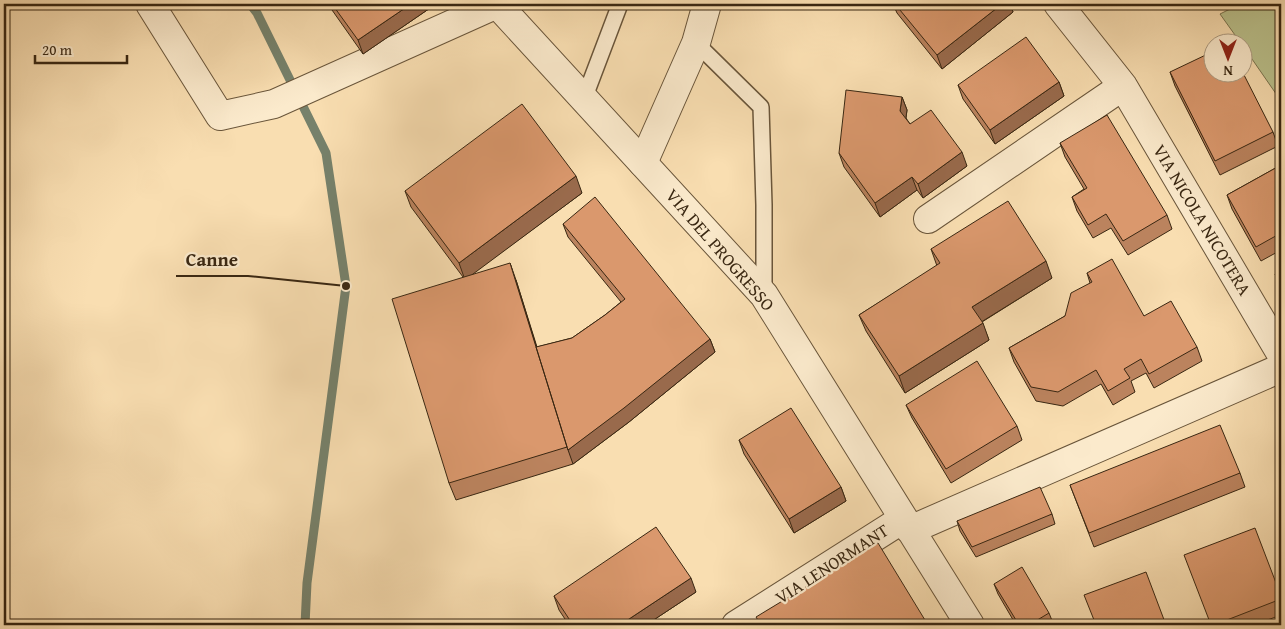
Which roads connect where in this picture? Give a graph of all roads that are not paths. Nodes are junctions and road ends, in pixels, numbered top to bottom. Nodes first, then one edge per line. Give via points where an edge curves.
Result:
1 (150, 4) edge
2 (497, 4) edge
3 (620, 4) edge
4 (707, 4) edge
5 (1058, 4) edge
6 (696, 43) junction
7 (1122, 86) junction
8 (584, 99) junction
9 (643, 163) junction
10 (928, 219) dead end
11 (764, 295) junction
12 (1281, 354) edge
13 (1281, 368) edge
14 (906, 524) junction
15 (736, 625) edge
16 (970, 625) edge

1 - 2 street via 220,116 274,104
2 - 8 street, VIA DEL PROGRESSO
3 - 8 lane
4 - 6 street
5 - 7 street, VIA NICOLA NICOTERA
6 - 9 street
6 - 11 lane via 761,107
7 - 10 street
7 - 12 street, VIA NICOLA NICOTERA
8 - 9 street, VIA DEL PROGRESSO
9 - 11 street, VIA DEL PROGRESSO
11 - 14 street, VIA DEL PROGRESSO
13 - 14 street, VIA LENORMANT
14 - 15 street, VIA LENORMANT
14 - 16 street, VIA DEL PROGRESSO

